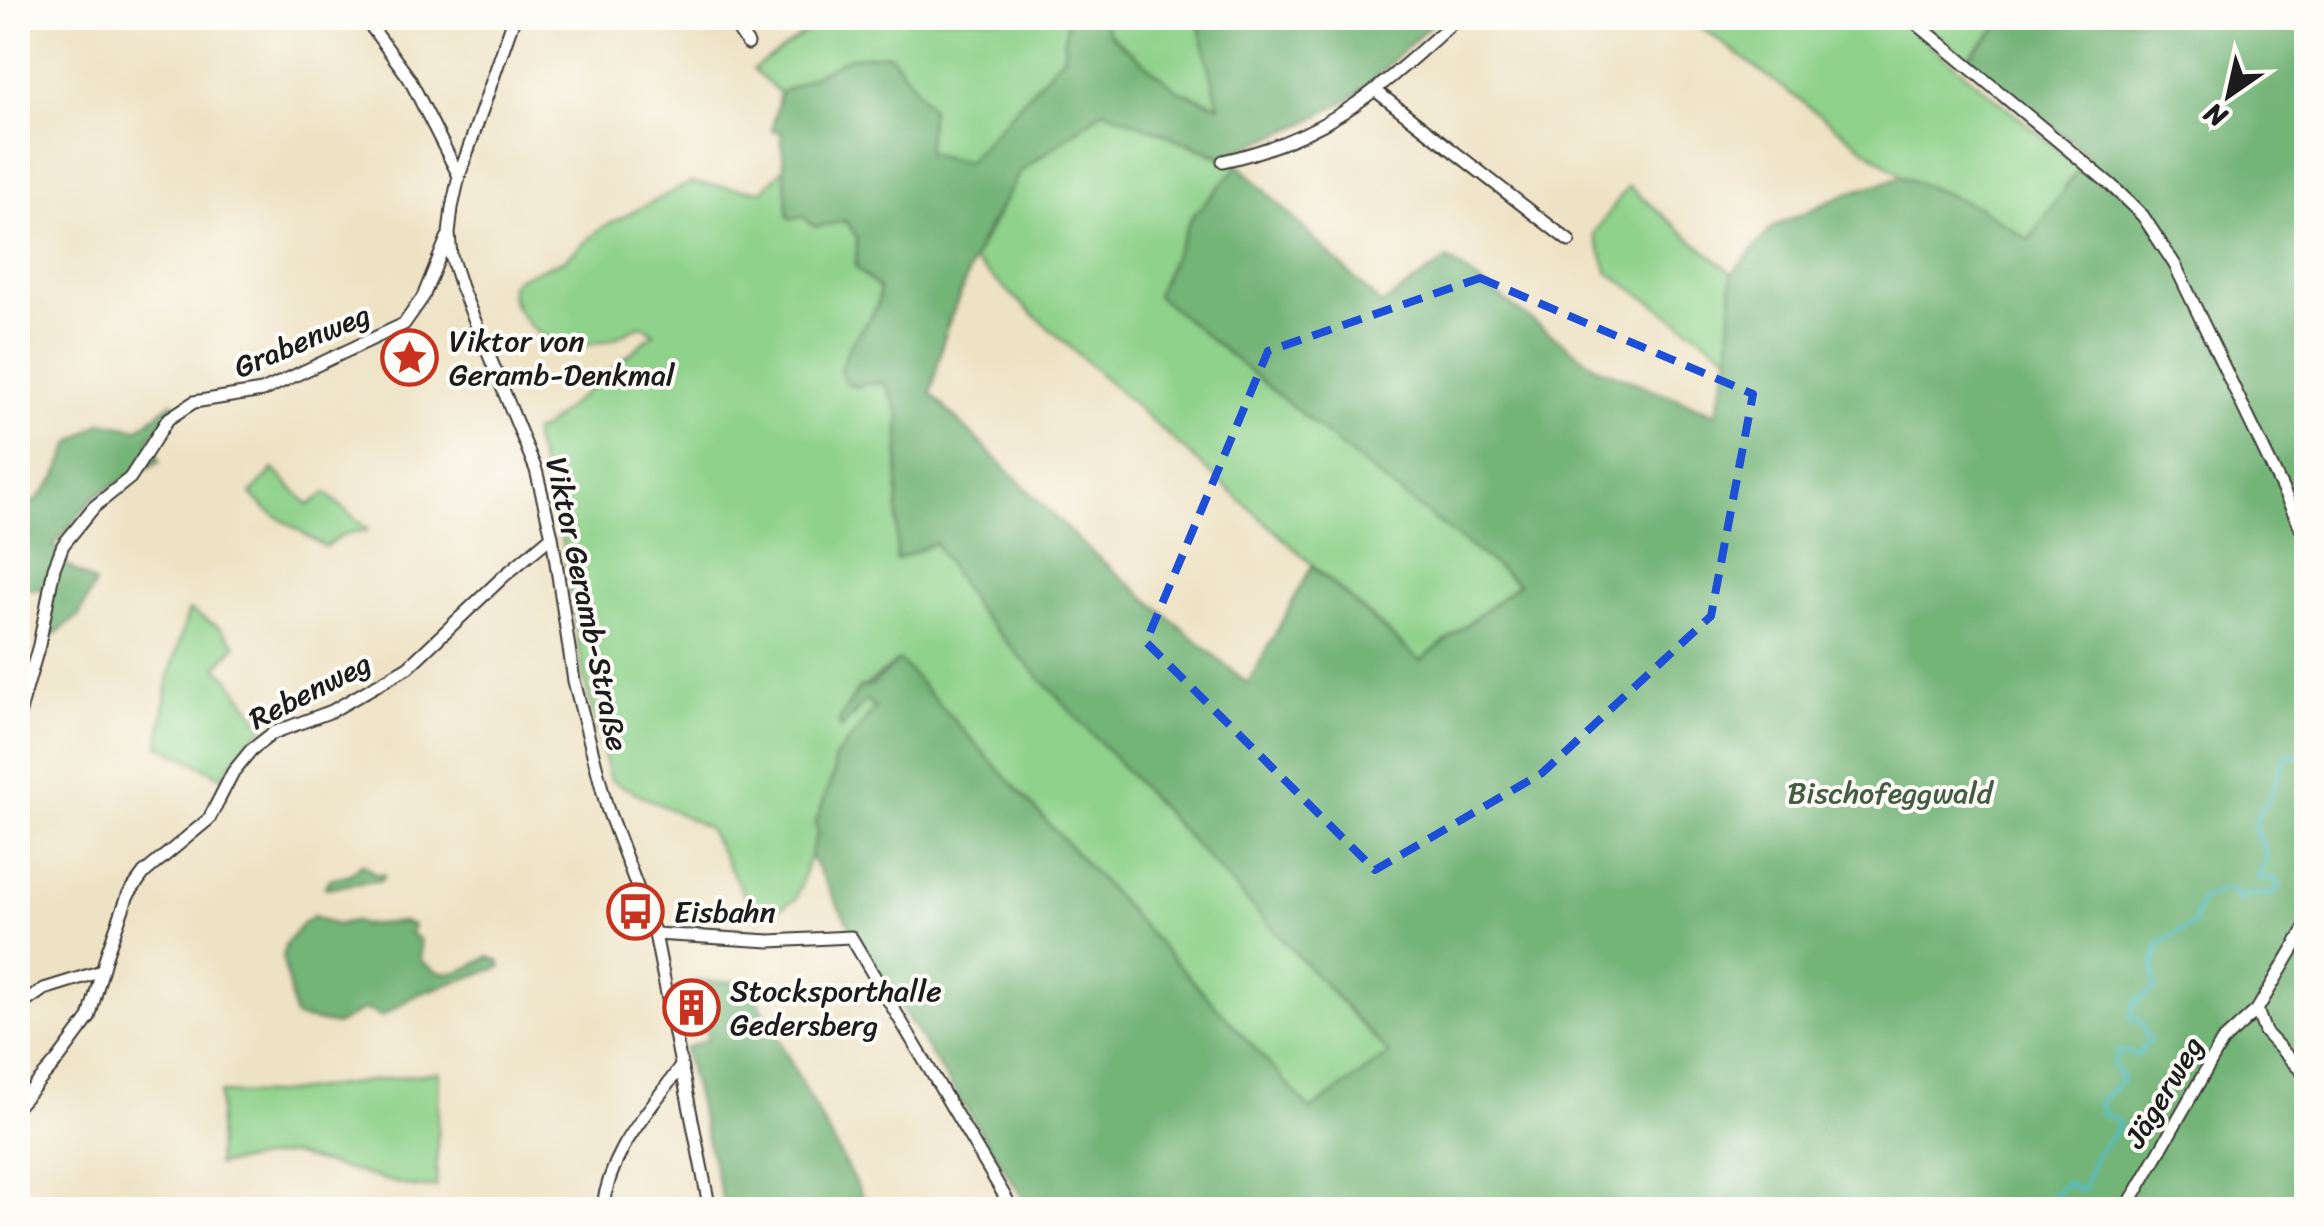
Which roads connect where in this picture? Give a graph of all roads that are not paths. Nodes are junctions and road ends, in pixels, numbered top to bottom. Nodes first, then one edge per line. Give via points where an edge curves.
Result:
1 (365, 18) edge
2 (514, 18) edge
3 (730, 18) edge
4 (1458, 18) edge
5 (1910, 18) edge
6 (748, 44) dead end
7 (1376, 91) junction
8 (1222, 160) dead end
9 (459, 176) junction
10 (449, 234) junction
11 (1568, 242) dead end
12 (552, 536) junction
13 (2306, 538) edge
14 (18, 718) edge
15 (2306, 800) edge
16 (2306, 817) edge
17 (2306, 928) edge
18 (655, 934) junction
19 (102, 971) junction
20 (18, 1007) edge
21 (2257, 1010) junction
22 (682, 1066) junction
23 (2306, 1076) edge
24 (18, 1105) edge
25 (602, 1210) edge
26 (710, 1210) edge
27 (1012, 1210) edge
28 (2126, 1210) edge

1 - 9 street via 409,78
2 - 9 street, Viktor Geramb-Straße
3 - 6 street
4 - 7 street
5 - 13 street via 2143,216 2175,265
7 - 8 street via 1317,129 1263,152
7 - 11 street
9 - 10 street, Viktor Geramb-Straße
10 - 12 street, Viktor Geramb-Straße via 461,287 533,459
10 - 14 street, Grabenweg via 404,324 262,390 194,402 168,419 130,478 63,545
12 - 18 street, Viktor Geramb-Straße via 588,741
12 - 19 street, Rebenweg via 408,668 332,710 273,732 251,750 209,818 128,895
15 - 16 street
17 - 21 street, Jägerweg
18 - 22 street, Viktor Geramb-Straße
18 - 27 street via 770,941 851,937
19 - 20 street via 44,989
19 - 24 street, Rebenweg via 80,1032
21 - 23 street via 2265,1032
21 - 28 street, Jägerweg via 2222,1042
22 - 25 street via 618,1152
22 - 26 street, Viktor Geramb-Straße

